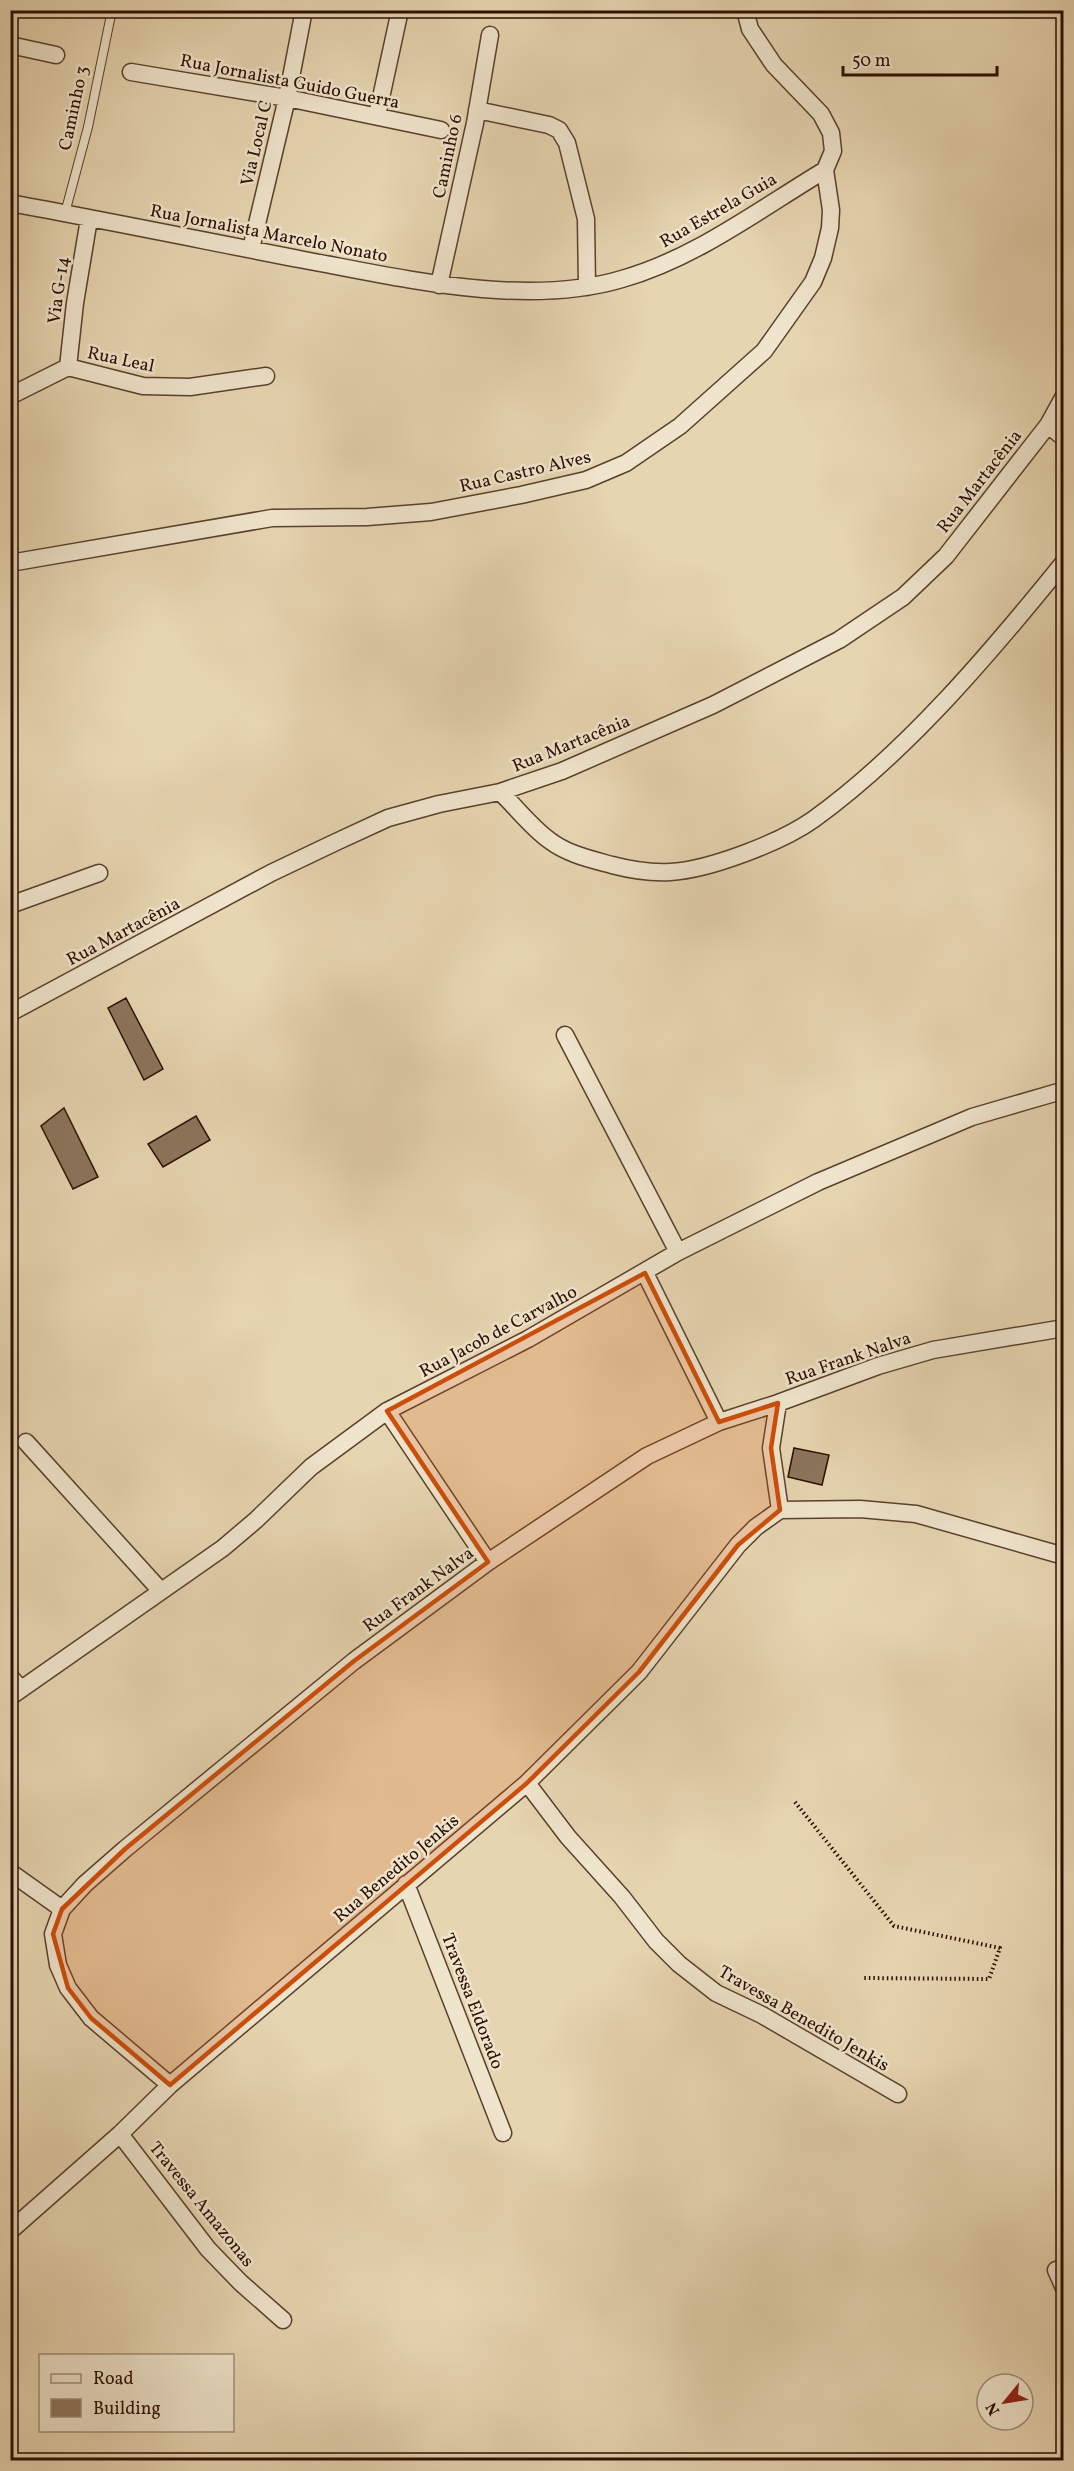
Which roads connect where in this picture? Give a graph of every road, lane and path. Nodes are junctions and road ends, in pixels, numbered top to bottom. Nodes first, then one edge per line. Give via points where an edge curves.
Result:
1 (112, 10) edge
2 (304, 10) edge
3 (400, 10) edge
4 (745, 10) edge
5 (490, 35) dead end
6 (10, 45) edge
7 (56, 55) dead end
8 (131, 72) dead end
9 (286, 99) junction
10 (477, 110) junction
11 (377, 116) junction
12 (441, 130) dead end
13 (825, 170) junction
14 (10, 203) edge
15 (65, 213) junction
16 (88, 219) junction
17 (251, 249) junction
18 (439, 285) junction
19 (587, 287) junction
20 (521, 290) joint
21 (68, 368) junction
22 (266, 376) dead end
23 (10, 396) edge
24 (1064, 396) edge
25 (1048, 425) junction
26 (1064, 438) edge
27 (1064, 562) edge
28 (10, 563) edge
29 (500, 792) junction
30 (99, 873) dead end
31 (10, 905) edge
32 (10, 1013) edge
33 (565, 1035) dead end
34 (1058, 1092) dead end
35 (678, 1252) junction
36 (645, 1273) junction
37 (1064, 1328) edge
38 (778, 1403) junction
39 (387, 1411) junction
40 (719, 1422) junction
41 (26, 1442) dead end
42 (780, 1510) junction
43 (1064, 1556) edge
44 (488, 1562) junction
45 (160, 1590) junction
46 (14, 1688) edge
47 (527, 1783) junction
48 (795, 1802) dead end
49 (10, 1872) edge
50 (406, 1884) junction
51 (62, 1909) junction
52 (862, 1978) dead end
53 (170, 2085) junction
54 (898, 2094) dead end
55 (503, 2133) dead end
56 (120, 2134) junction
57 (10, 2231) edge
58 (1056, 2270) dead end
59 (1064, 2288) edge
60 (283, 2320) dead end

1 - 15 lane, Caminho 3 via 88,128
2 - 9 street, Via Local C
3 - 11 street
4 - 13 street, Rua Castro Alves via 750,29 764,51 821,114 831,133 833,151
5 - 10 street, Caminho 6
6 - 7 street
8 - 9 street, Rua Jornalista Guido Guerra
9 - 11 street, Rua Jornalista Guido Guerra
9 - 17 street, Via Local C
10 - 18 street, Caminho 6
10 - 19 street via 559,130 567,143 586,219
11 - 12 street, Rua Jornalista Guido Guerra
13 - 19 street, Rua Estrela Guia via 667,263
13 - 28 street, Rua Castro Alves via 831,210 823,258 813,282 788,319 764,351 680,426 626,463 586,480 431,512 272,518
14 - 15 street, Rua Jornalista Marcelo Nonato
15 - 16 street, Rua Jornalista Marcelo Nonato
16 - 17 street, Rua Jornalista Marcelo Nonato
16 - 21 street, Via G-14
17 - 18 street, Rua Jornalista Marcelo Nonato
18 - 20 street, Rua Jornalista Marcelo Nonato
19 - 20 street, Rua Estrela Guia
21 - 22 street, Rua Leal via 143,386 190,387
21 - 23 street, Rua Leal
24 - 25 street, Rua Martacênia
25 - 26 street
25 - 29 street, Rua Martacênia via 946,556 903,597 848,634 713,705 562,771
27 - 29 street via 985,658 880,763 813,820 775,842 672,872 635,871 575,855 548,840
29 - 32 street, Rua Martacênia via 388,818 271,873
30 - 31 street
33 - 35 street
34 - 35 street, Rua Jacob de Carvalho via 972,1117 818,1182
35 - 36 street, Rua Jacob de Carvalho
36 - 39 street, Rua Jacob de Carvalho via 469,1371
36 - 40 street
37 - 38 street, Rua Frank Nalva via 933,1350
38 - 40 street, Rua Frank Nalva
38 - 42 street via 771,1448
39 - 44 street
39 - 45 street, Rua Jacob de Carvalho via 311,1467 223,1548
40 - 44 street, Rua Frank Nalva via 647,1456
41 - 45 street
42 - 43 street via 860,1509 916,1514
42 - 47 street, Rua Benedito Jenkis via 738,1545 639,1672
44 - 51 street, Rua Frank Nalva via 354,1661 125,1849
45 - 46 street, Rua Jacob de Carvalho
47 - 50 street, Rua Benedito Jenkis
47 - 54 street, Travessa Benedito Jenkis via 568,1837 679,1964 716,1993 762,2015
48 - 52 path via 894,1926 1000,1948 989,1979
49 - 51 street
50 - 53 street, Rua Benedito Jenkis
50 - 55 street, Travessa Eldorado
51 - 53 street, Rua Frank Nalva via 53,1934 58,1965 68,1988 91,2018
53 - 56 street, Rua Benedito Jenkis
56 - 57 street, Rua Benedito Jenkis
56 - 60 street, Travessa Amazonas via 208,2249
58 - 59 street

